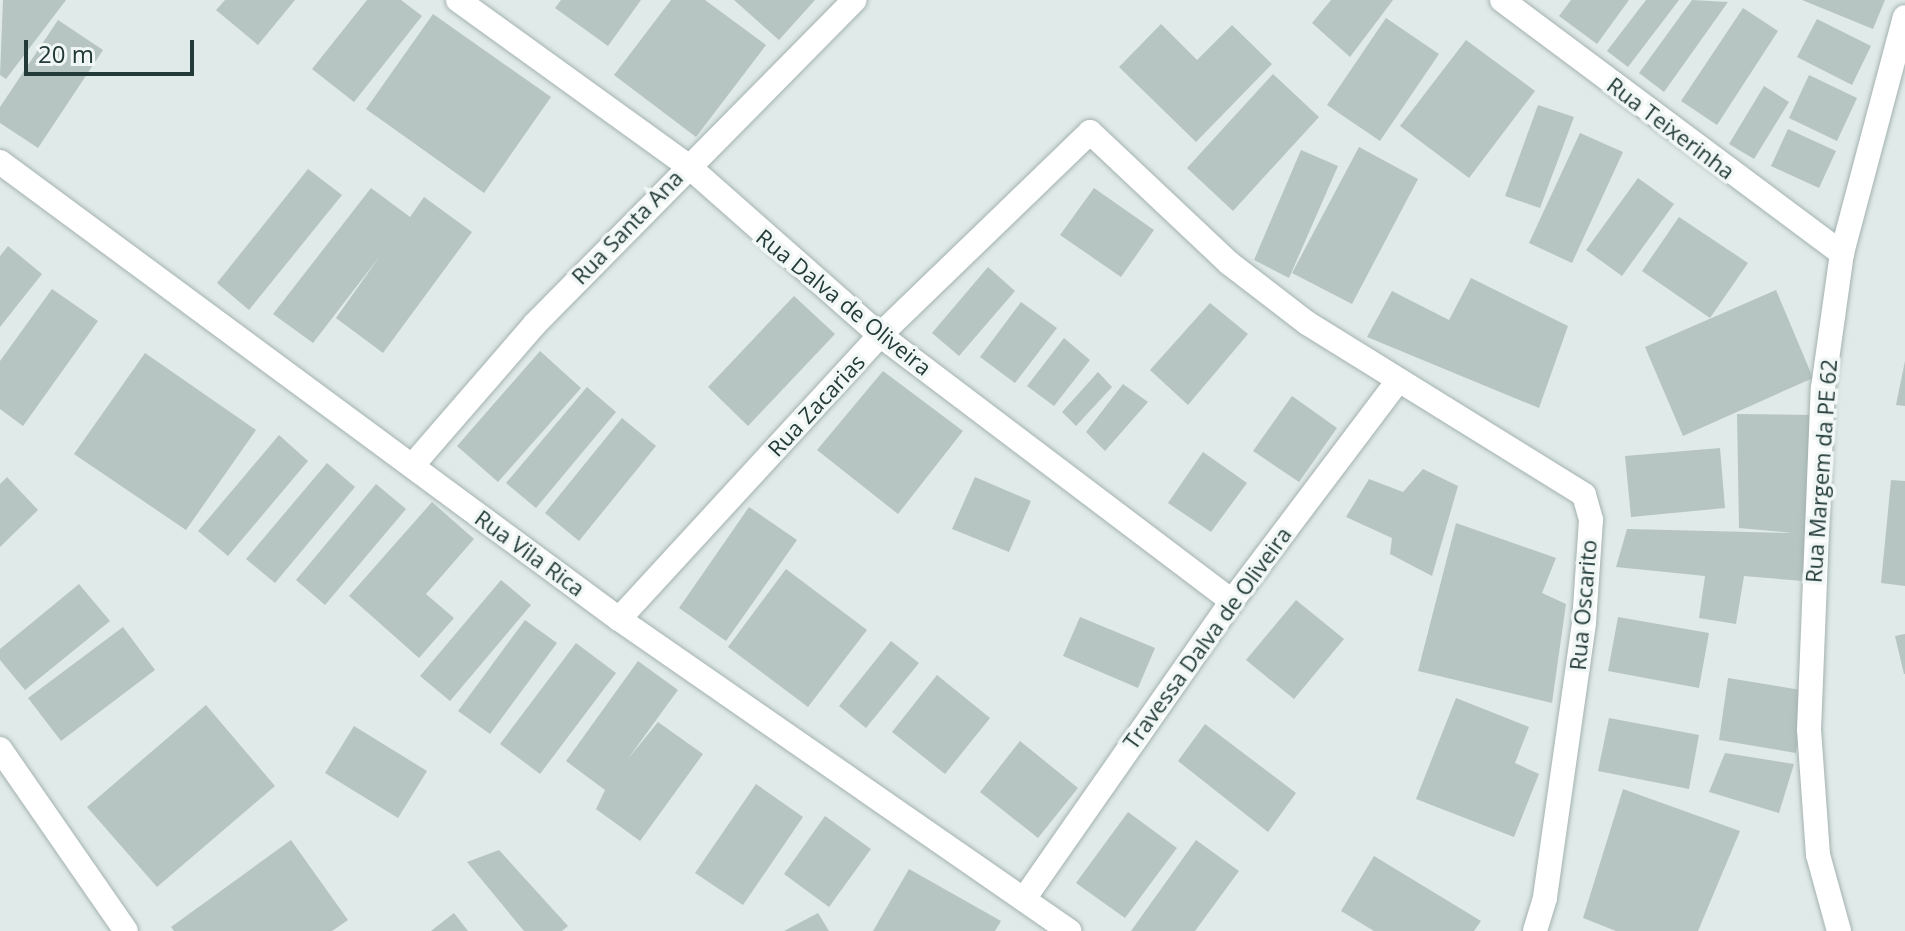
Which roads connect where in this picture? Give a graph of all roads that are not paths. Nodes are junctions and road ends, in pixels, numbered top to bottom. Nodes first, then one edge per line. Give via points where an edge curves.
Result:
1 (458, 0) edge
2 (855, 0) edge
3 (1502, 0) edge
4 (1905, 17) edge
5 (1090, 132) joint
6 (0, 162) edge
7 (687, 165) junction
8 (1842, 253) junction
9 (880, 335) junction
10 (1397, 382) junction
11 (412, 466) junction
12 (1232, 601) junction
13 (619, 619) junction
14 (0, 749) edge
15 (1024, 899) junction
16 (126, 931) edge
17 (1069, 931) edge
18 (1535, 931) edge
19 (1839, 931) edge

1 - 7 street, Rua Dalva de Oliveira
2 - 7 street, Rua Santa Ana
3 - 8 street, Rua Teixerinha
4 - 8 street, Rua Margem da PE 62
5 - 9 street, Rua Zacarias
5 - 10 street, Rua Oscarito via 1229,263
6 - 11 street, Rua Vila Rica
7 - 9 street, Rua Dalva de Oliveira
7 - 11 street, Rua Santa Ana via 535,324
8 - 19 street, Rua Margem da PE 62 via 1823,388 1809,730 1818,855
9 - 12 street, Rua Dalva de Oliveira
9 - 13 street, Rua Zacarias
10 - 12 street, Travessa Dalva de Oliveira
10 - 18 street, Rua Oscarito via 1565,480 1584,495 1591,520 1582,638 1545,898
11 - 13 street, Rua Vila Rica
12 - 15 street, Travessa Dalva de Oliveira
13 - 15 street, Rua Vila Rica
14 - 16 street
15 - 17 street, Rua Vila Rica

